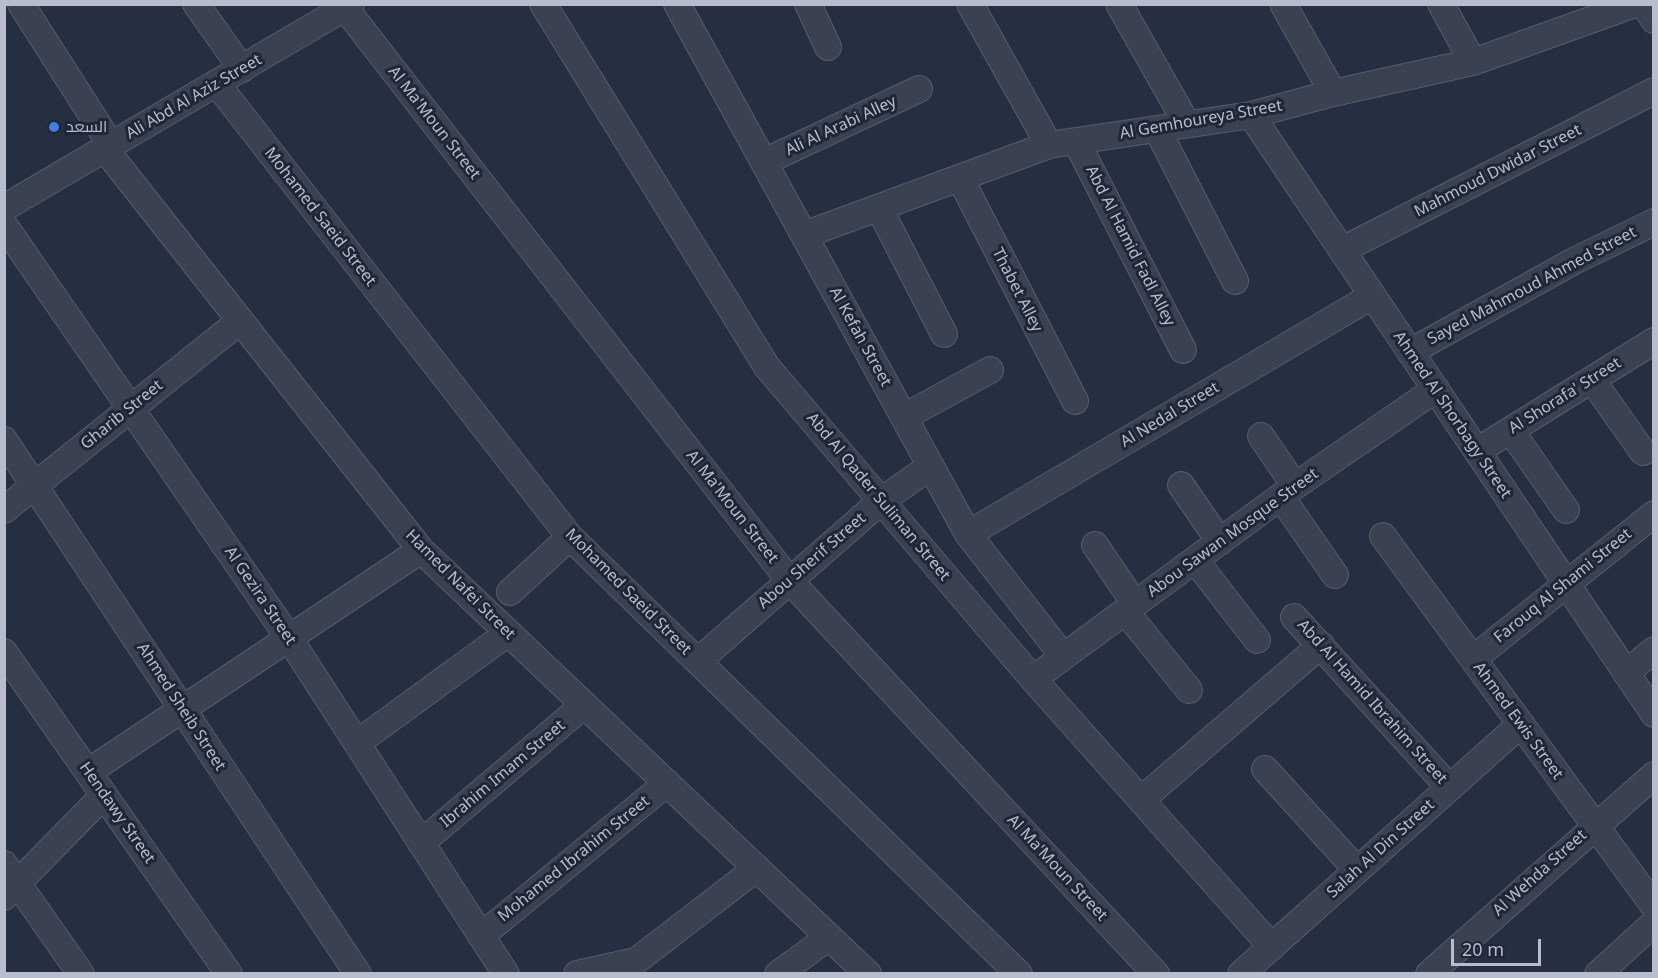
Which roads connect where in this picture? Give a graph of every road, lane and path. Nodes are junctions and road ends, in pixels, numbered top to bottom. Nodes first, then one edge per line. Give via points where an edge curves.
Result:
1 (21, 4) edge
2 (196, 4) edge
3 (543, 4) edge
4 (677, 4) edge
5 (808, 4) edge
6 (970, 4) edge
7 (1119, 4) edge
8 (1283, 4) edge
9 (1441, 4) edge
10 (1635, 4) edge
11 (1644, 4) edge
12 (346, 6) edge
13 (1653, 20) edge
14 (828, 47) dead end
15 (1473, 62) junction
16 (242, 69) junction
17 (217, 84) junction
18 (919, 89) dead end
19 (1653, 91) edge
20 (1333, 93) junction
21 (1251, 115) junction
22 (1187, 124) junction
23 (1156, 129) junction
24 (1076, 141) junction
25 (1049, 145) junction
26 (108, 147) junction
27 (764, 162) junction
28 (960, 178) junction
29 (6, 208) edge
30 (879, 208) junction
31 (1653, 222) edge
32 (804, 235) junction
33 (1342, 250) junction
34 (1235, 281) dead end
35 (1372, 296) junction
36 (240, 321) junction
37 (944, 334) dead end
38 (1653, 341) edge
39 (1184, 350) dead end
40 (1410, 352) junction
41 (990, 370) dead end
42 (1592, 380) junction
43 (1436, 389) junction
44 (1075, 401) dead end
45 (130, 408) junction
46 (904, 417) junction
47 (1511, 431) junction
48 (1262, 436) dead end
49 (4, 440) edge
50 (1477, 451) junction
51 (1643, 452) dead end
52 (931, 466) junction
53 (1181, 485) dead end
54 (35, 486) junction
55 (1288, 491) junction
56 (881, 501) junction
57 (4, 510) edge
58 (1566, 510) dead end
59 (1653, 514) edge
60 (968, 534) junction
61 (1383, 536) dead end
62 (570, 537) junction
63 (1220, 542) junction
64 (1095, 544) dead end
65 (421, 550) junction
66 (1195, 560) junction
67 (1335, 575) dead end
68 (789, 580) junction
69 (1566, 584) junction
70 (510, 592) dead end
71 (1130, 608) junction
72 (1294, 617) dead end
73 (508, 633) junction
74 (289, 638) junction
75 (1257, 640) dead end
76 (1321, 645) junction
77 (1653, 650) edge
78 (4, 652) edge
79 (1063, 656) junction
80 (1473, 659) junction
81 (698, 661) junction
82 (1626, 673) junction
83 (1032, 679) junction
84 (1189, 690) dead end
85 (584, 705) junction
86 (183, 709) junction
87 (1653, 714) edge
88 (1521, 724) junction
89 (357, 743) junction
90 (1265, 769) dead end
91 (88, 772) junction
92 (1653, 775) edge
93 (667, 783) junction
94 (1450, 788) junction
95 (105, 795) junction
96 (1141, 800) junction
97 (1594, 825) junction
98 (421, 843) junction
99 (757, 868) junction
100 (1357, 870) junction
101 (9, 882) edge
102 (1653, 906) edge
103 (1653, 923) edge
104 (481, 936) junction
105 (829, 937) junction
106 (1272, 947) junction
107 (642, 967) edge
108 (81, 974) edge
109 (229, 974) edge
110 (358, 974) edge
111 (506, 974) edge
112 (577, 974) edge
113 (778, 974) edge
114 (868, 974) edge
115 (1019, 974) edge
116 (1156, 974) edge
117 (1241, 974) edge
118 (1429, 974) edge
119 (1598, 974) edge

1 - 26 street, Hamed Nafei Street
2 - 16 street
3 - 56 street, Abd Al Qader Suliman Street via 767,367
4 - 27 street, Al Kefah Street
5 - 14 street
6 - 25 street
7 - 22 street
8 - 20 street
9 - 15 street
10 - 15 street, Al Gemhoureya Street
11 - 13 street
12 - 16 street, Ali Abd Al Aziz Street
12 - 68 street, Al Ma'Moun Street
15 - 20 street, Al Gemhoureya Street
16 - 17 street, Ali Abd Al Aziz Street
17 - 26 street, Ali Abd Al Aziz Street
17 - 62 street, Mohamed Saeid Street
18 - 27 street, Ali Al Arabi Alley
19 - 33 street, Mahmoud Dwidar Street
20 - 21 street, Al Gemhoureya Street
21 - 22 street, Al Gemhoureya Street
21 - 33 street, Ahmed Al Shorbagy Street
22 - 23 street, Al Gemhoureya Street
23 - 24 street, Al Gemhoureya Street
23 - 34 street
24 - 25 street, Al Gemhoureya Street
24 - 39 street, Abd Al Hamid Fadl Alley
25 - 28 street, Al Gemhoureya Street
26 - 29 street, Ali Abd Al Aziz Street
26 - 36 street, Hamed Nafei Street
27 - 32 street, Al Kefah Street
28 - 30 street, Al Gemhoureya Street
28 - 44 street, Thabet Alley
29 - 45 street, Al Gezira Street
30 - 32 street, Al Gemhoureya Street
30 - 37 street
31 - 40 street, Sayed Mahmoud Ahmed Street
32 - 46 street, Al Kefah Street
33 - 35 street, Ahmed Al Shorbagy Street
35 - 40 street, Ahmed Al Shorbagy Street
35 - 60 street, Al Nedal Street
36 - 45 street, Gharib Street
36 - 65 street, Hamed Nafei Street
38 - 42 street, Al Shorafa' Street
40 - 43 street, Ahmed Al Shorbagy Street
41 - 46 street
42 - 47 street, Al Shorafa' Street
42 - 51 street
43 - 50 street, Ahmed Al Shorbagy Street
43 - 55 street, Abou Sawan Mosque Street
45 - 54 street, Gharib Street
45 - 74 street, Al Gezira Street
46 - 52 street, Al Kefah Street
47 - 50 street, Al Shorafa' Street
47 - 58 street
48 - 55 street
49 - 54 street, Ahmed Sheib Street
50 - 69 street, Ahmed Al Shorbagy Street
52 - 56 street, Abou Sherif Street
52 - 60 street, Al Kefah Street
53 - 63 street
54 - 57 street, Gharib Street
54 - 86 street, Ahmed Sheib Street
55 - 63 street, Abou Sawan Mosque Street
55 - 67 street
56 - 68 street, Abou Sherif Street
56 - 83 street, Abd Al Qader Suliman Street
59 - 69 street, Farouq Al Shami Street
60 - 79 street, Al Kefah Street
61 - 80 street, Ahmed Ewis Street
62 - 70 street
62 - 81 street, Mohamed Saeid Street
63 - 66 street, Abou Sawan Mosque Street
64 - 71 street
65 - 73 street, Hamed Nafei Street
65 - 74 street
66 - 71 street, Abou Sawan Mosque Street
66 - 75 street
68 - 81 street, Abou Sherif Street
68 - 116 street, Al Ma'Moun Street
69 - 80 street, Farouq Al Shami Street
69 - 82 street, Ahmed Al Shorbagy Street
71 - 79 street, Abou Sawan Mosque Street
71 - 84 street
72 - 76 street, Abd Al Hamid Ibrahim Street
73 - 85 street, Hamed Nafei Street
73 - 89 street
74 - 86 street
74 - 89 street, Al Gezira Street
76 - 94 street, Abd Al Hamid Ibrahim Street
76 - 96 street
77 - 82 street
78 - 91 street, Hendawy Street
79 - 83 street, Abou Sawan Mosque Street
80 - 88 street, Ahmed Ewis Street
81 - 115 street, Mohamed Saeid Street
82 - 87 street, Ahmed Al Shorbagy Street
83 - 96 street, Abd Al Qader Suliman Street
85 - 93 street, Hamed Nafei Street
85 - 98 street, Ibrahim Imam Street
86 - 91 street
86 - 110 street, Ahmed Sheib Street
88 - 94 street, Salah Al Din Street
88 - 97 street, Ahmed Ewis Street
89 - 98 street, Al Gezira Street
90 - 100 street
91 - 95 street, Hendawy Street
92 - 97 street, Al Wehda Street
93 - 99 street, Hamed Nafei Street
93 - 104 street, Mohamed Ibrahim Street
94 - 100 street, Salah Al Din Street
95 - 101 street
95 - 109 street, Hendawy Street
96 - 106 street, Abd Al Qader Suliman Street
97 - 102 street, Ahmed Ewis Street
97 - 118 street, Al Wehda Street
98 - 104 street, Al Gezira Street
99 - 105 street, Hamed Nafei Street
99 - 107 street
100 - 106 street, Salah Al Din Street
101 - 108 street
103 - 119 street
104 - 111 street, Al Gezira Street
105 - 113 street
105 - 114 street, Hamed Nafei Street
106 - 117 street, Salah Al Din Street
107 - 112 street

